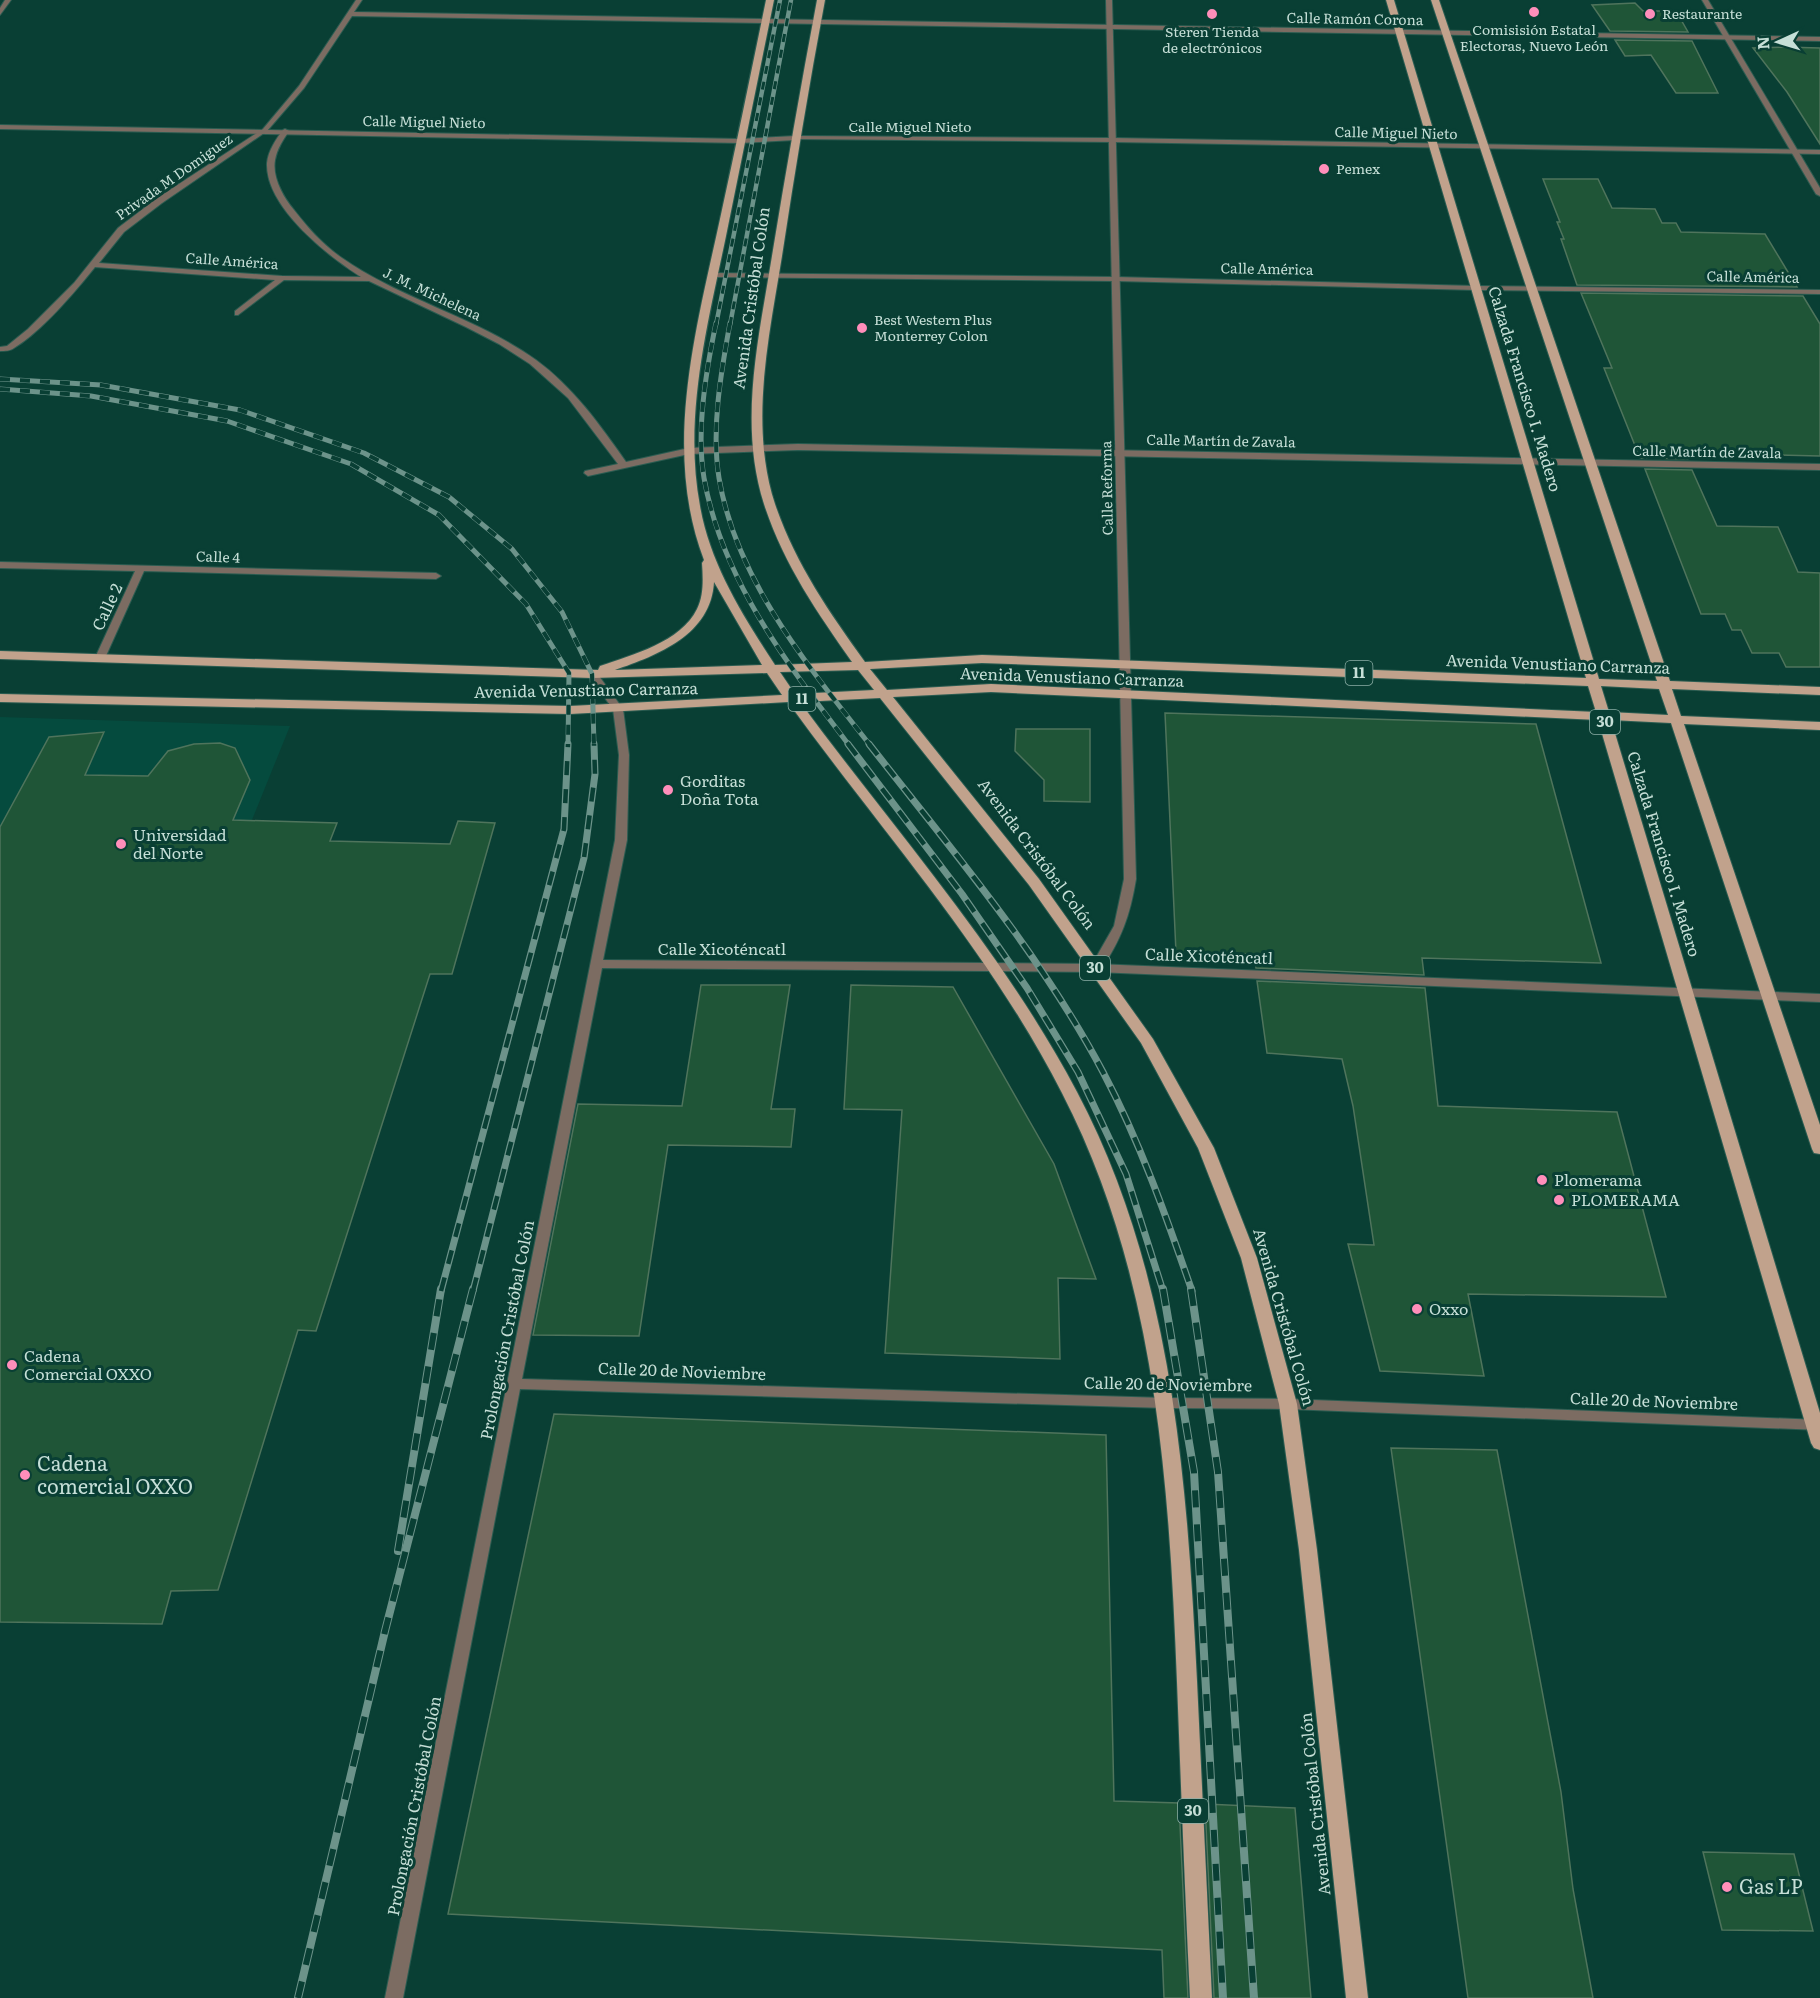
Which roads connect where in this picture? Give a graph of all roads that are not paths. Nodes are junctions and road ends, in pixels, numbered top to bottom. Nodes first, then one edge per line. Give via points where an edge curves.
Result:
1 (8, 0) edge
2 (359, 0) edge
3 (770, 0) edge
4 (821, 0) edge
5 (1109, 0) edge
6 (1390, 0) edge
7 (1435, 0) edge
8 (1705, 0) edge
9 (0, 14) edge
10 (350, 14) junction
11 (766, 21) junction
12 (817, 22) junction
13 (1110, 27) junction
14 (1400, 32) junction
15 (1446, 33) junction
16 (1727, 38) junction
17 (1820, 39) edge
18 (0, 127) edge
19 (265, 130) junction
20 (285, 131) junction
21 (795, 138) junction
22 (1113, 140) junction
23 (741, 141) junction
24 (1434, 146) junction
25 (1484, 147) junction
26 (1795, 151) junction
27 (1820, 152) edge
28 (1820, 194) edge
29 (94, 265) junction
30 (713, 275) junction
31 (773, 276) junction
32 (282, 278) junction
33 (368, 279) junction
34 (1116, 279) junction
35 (1476, 288) junction
36 (1532, 289) junction
37 (1820, 292) edge
38 (238, 313) dead end
39 (0, 349) edge
40 (758, 447) junction
41 (689, 451) junction
42 (1120, 452) junction
43 (1528, 460) junction
44 (1590, 463) junction
45 (623, 464) junction
46 (1820, 467) edge
47 (588, 473) dead end
48 (708, 560) junction
49 (0, 565) edge
50 (141, 568) junction
51 (435, 576) dead end
52 (0, 655) edge
53 (99, 658) junction
54 (1125, 665) junction
55 (861, 666) junction
56 (770, 669) junction
57 (592, 674) junction
58 (1593, 682) junction
59 (1664, 685) junction
60 (1820, 692) edge
61 (1126, 694) junction
62 (885, 695) junction
63 (0, 698) edge
64 (791, 699) junction
65 (618, 709) junction
66 (1603, 716) junction
67 (1676, 719) junction
68 (1820, 726) edge
69 (596, 964) junction
70 (993, 967) junction
71 (1095, 968) junction
72 (1686, 993) junction
73 (1769, 996) junction
74 (1820, 998) edge
75 (1820, 1149) edge
76 (515, 1384) junction
77 (1165, 1403) junction
78 (1288, 1404) junction
79 (1817, 1425) edge
80 (1820, 1443) edge
81 (394, 1998) edge
82 (1200, 1998) edge
83 (1357, 1998) edge

1 - 9 street
2 - 10 street, Privada M Domiguez
3 - 11 main road, 30
4 - 12 main road, Avenida Cristóbal Colón / 30
5 - 13 street, Calle Reforma
6 - 14 main road, Calzada Francisco I. Madero / 30
7 - 15 main road
8 - 16 street
10 - 11 street, Calle Ramón Corona
10 - 19 street, Privada M Domiguez via 291,103
11 - 12 street, Calle Ramón Corona
11 - 23 main road, 30
12 - 13 street, Calle Ramón Corona
12 - 21 main road, Avenida Cristóbal Colón / 30
13 - 14 street, Calle Ramón Corona
13 - 22 street, Calle Reforma
14 - 15 street, Calle Ramón Corona
14 - 24 main road, Calzada Francisco I. Madero / 30
15 - 16 street, Calle Ramón Corona
15 - 25 main road
16 - 17 street, Calle Ramón Corona
16 - 26 street
18 - 19 street, Calle Miguel Nieto
19 - 20 street, Calle Miguel Nieto
19 - 29 street, Privada M Domiguez via 137,217 121,230
20 - 23 street, Calle Miguel Nieto
20 - 33 street, J. M. Michelena via 271,162 272,177 282,198 322,248
21 - 22 street, Calle Miguel Nieto
21 - 23 street, Calle Miguel Nieto
21 - 31 main road, Avenida Cristóbal Colón / 30
22 - 24 street, Calle Miguel Nieto
22 - 34 street, Calle Reforma
23 - 30 main road, 30
24 - 25 street, Calle Miguel Nieto
24 - 35 main road, Calzada Francisco I. Madero / 30
25 - 26 street, Calle Miguel Nieto
25 - 36 main road
26 - 27 street, Calle Miguel Nieto
26 - 28 street
29 - 32 street, Calle América
29 - 39 street, Privada M Domiguez via 31,331 9,348
30 - 31 street, Calle América
30 - 41 main road, 30 via 695,374
31 - 34 street, Calle América
31 - 40 main road, Avenida Cristóbal Colón / 30 via 757,407
32 - 33 street, Calle América
32 - 38 street
33 - 45 street, J. M. Michelena via 498,339 534,362 591,419
34 - 35 street, Calle América
34 - 42 street, Calle Reforma
35 - 36 street, Calle América
35 - 43 main road, Calzada Francisco I. Madero / 30
36 - 37 street, Calle América
36 - 44 main road
40 - 41 street, Calle Martín de Zavala
40 - 42 street, Calle Martín de Zavala
40 - 55 main road, Avenida Cristóbal Colón / 30 via 769,502 787,551
41 - 45 street, Calle Martín de Zavala
41 - 48 main road, 30 via 692,492
42 - 43 street, Calle Martín de Zavala
42 - 54 street, Calle Reforma
43 - 44 street, Calle Martín de Zavala
43 - 58 main road, Calzada Francisco I. Madero / 30
44 - 46 street, Calle Martín de Zavala
44 - 59 main road
45 - 47 street, Calle Martín de Zavala
48 - 56 main road, 30
48 - 57 main road via 707,597 690,626 645,653
49 - 50 street, Calle 4
50 - 51 street, Calle 4
50 - 53 street, Calle 2
52 - 53 main road, Avenida Venustiano Carranza / 11
53 - 57 main road, Avenida Venustiano Carranza / 11
54 - 55 main road, Avenida Venustiano Carranza / 11 via 982,659
54 - 58 main road, Avenida Venustiano Carranza / 11
54 - 61 street, Calle Reforma
55 - 56 main road, Avenida Venustiano Carranza / 11
55 - 62 main road, Avenida Cristóbal Colón / 30
56 - 57 main road, Avenida Venustiano Carranza / 11
56 - 64 main road, 30
57 - 65 street, Prolongación Cristóbal Colón
58 - 59 main road, Avenida Venustiano Carranza / 11
58 - 66 main road, Calzada Francisco I. Madero / 30
59 - 60 main road, Avenida Venustiano Carranza / 11
59 - 67 main road
61 - 62 main road, Avenida Venustiano Carranza / 11 via 991,688
61 - 66 main road, Avenida Venustiano Carranza / 11
61 - 71 street, Calle Reforma via 1130,879 1116,939
62 - 64 main road, Avenida Venustiano Carranza / 11
62 - 71 main road, Avenida Cristóbal Colón / 30 via 1005,845
63 - 65 main road, Avenida Venustiano Carranza / 11
64 - 65 main road, Avenida Venustiano Carranza / 11
64 - 70 main road, 30 via 913,855
65 - 69 street, Prolongación Cristóbal Colón via 624,755 621,840
66 - 67 main road, Avenida Venustiano Carranza / 11
66 - 72 main road, Calzada Francisco I. Madero / 30
67 - 68 main road, Avenida Venustiano Carranza / 11
67 - 73 main road
69 - 70 street, Calle Xicoténcatl
69 - 76 street, Prolongación Cristóbal Colón
70 - 71 street, Calle Xicoténcatl
70 - 77 main road, 30 via 1043,1042 1108,1177 1131,1243
71 - 72 street, Calle Xicoténcatl
71 - 78 main road, Avenida Cristóbal Colón / 30 via 1148,1042 1206,1148 1249,1258
72 - 73 street, Calle Xicoténcatl
72 - 79 main road, Calzada Francisco I. Madero / 30
73 - 74 street, Calle Xicoténcatl
73 - 75 main road
76 - 77 street, Calle 20 de Noviembre
76 - 81 street, Prolongación Cristóbal Colón
77 - 78 street, Calle 20 de Noviembre
77 - 82 main road, 30 via 1185,1624
78 - 79 street, Calle 20 de Noviembre
78 - 83 main road, Avenida Cristóbal Colón / 30 via 1308,1550
79 - 80 main road, Calzada Francisco I. Madero / 30

